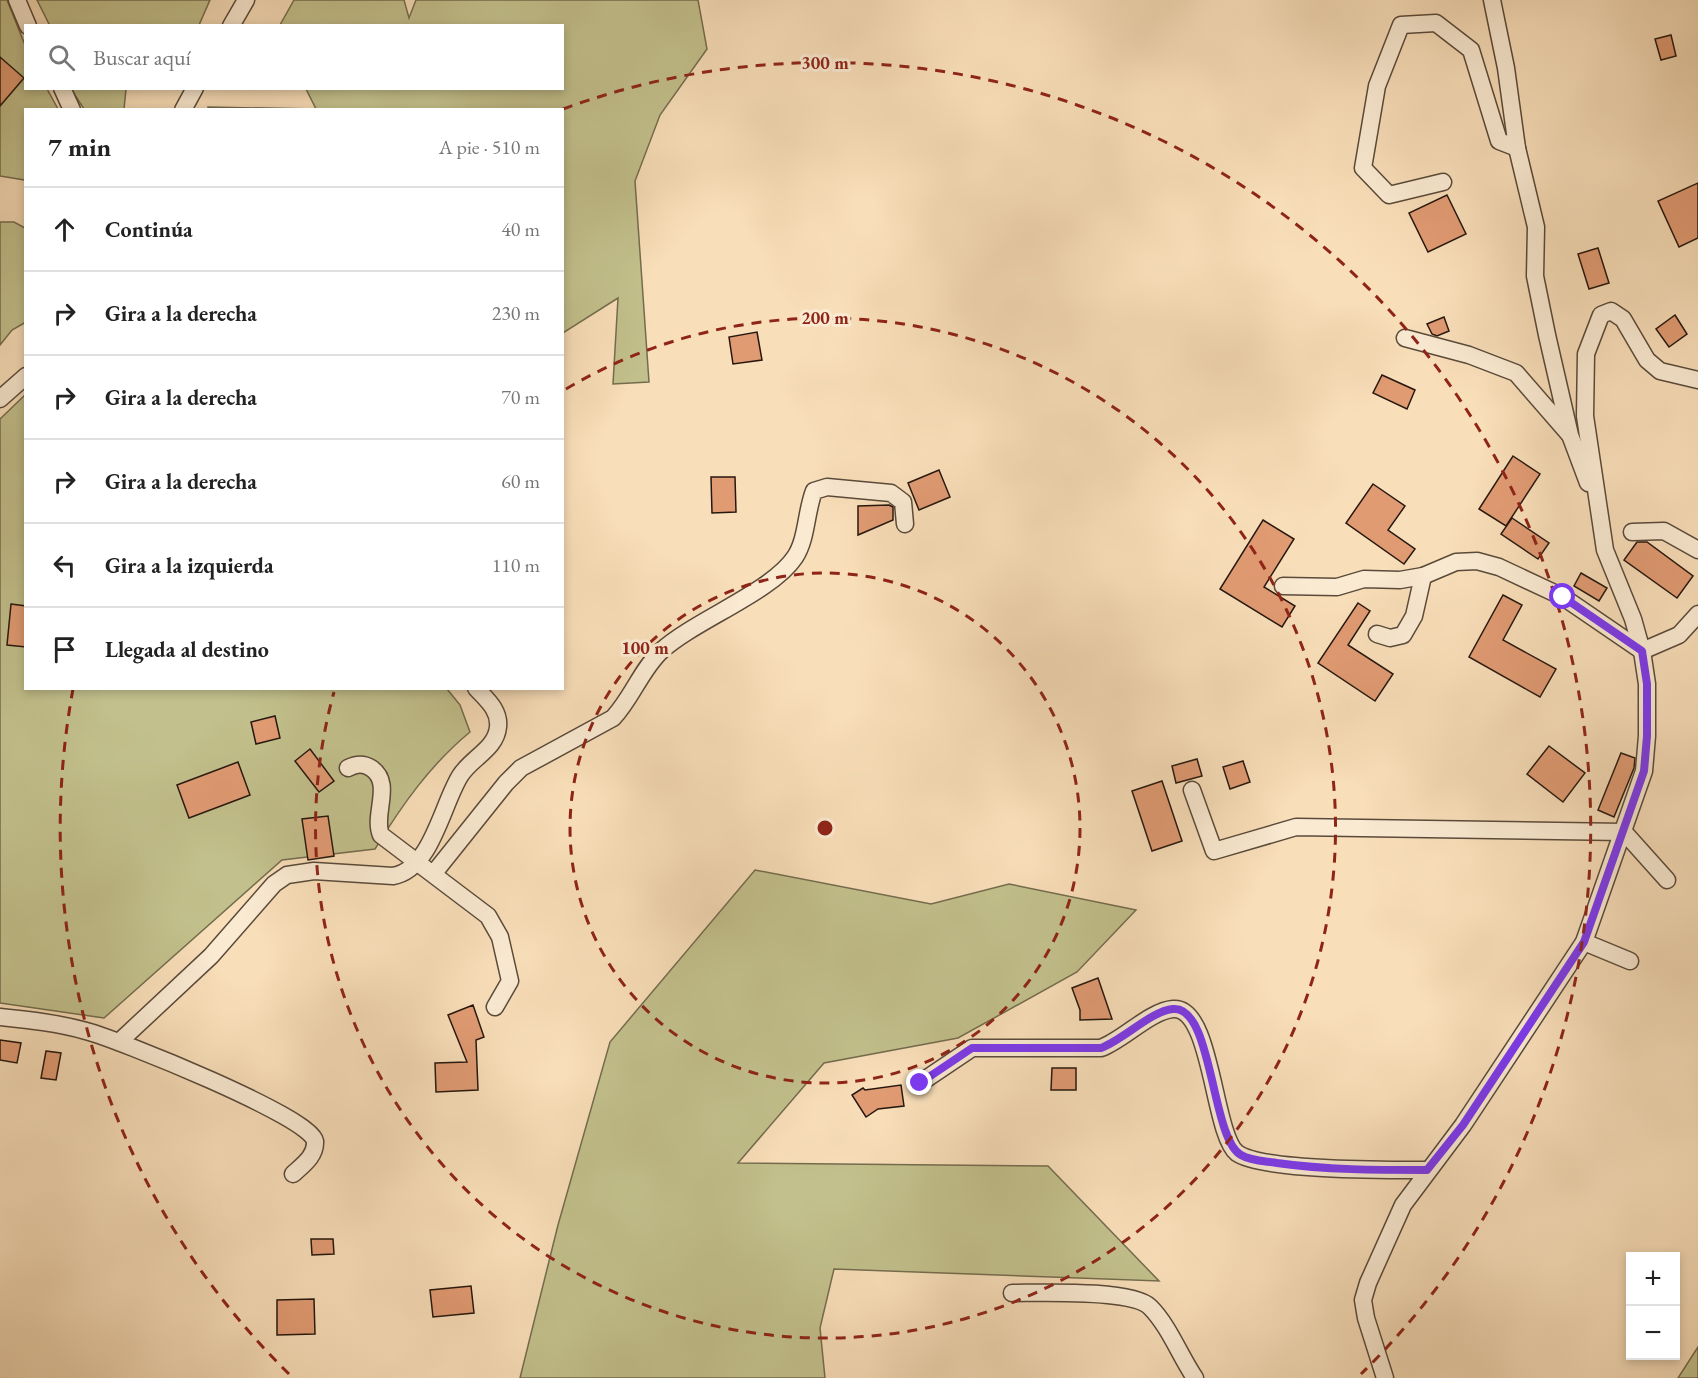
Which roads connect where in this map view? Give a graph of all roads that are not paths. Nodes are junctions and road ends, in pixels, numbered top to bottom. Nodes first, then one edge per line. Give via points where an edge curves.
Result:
1 (17, 0) edge
2 (246, 0) edge
3 (1492, 0) edge
4 (27, 24) edge
5 (232, 24) edge
6 (63, 90) edge
7 (194, 90) edge
8 (71, 108) edge
9 (184, 108) edge
10 (1516, 148) junction
11 (1443, 182) dead end
12 (1405, 338) dead end
13 (24, 378) edge
14 (1698, 380) edge
15 (0, 399) edge
16 (1570, 435) junction
17 (1600, 515) junction
18 (905, 524) dead end
19 (1632, 532) dead end
20 (1698, 550) edge
21 (1423, 576) junction
22 (1283, 586) dead end
23 (1698, 614) edge
24 (1377, 634) dead end
25 (1642, 651) junction
26 (478, 690) edge
27 (348, 768) dead end
28 (1192, 790) dead end
29 (1624, 832) junction
30 (419, 862) junction
31 (434, 873) junction
32 (1667, 880) dead end
33 (1584, 942) junction
34 (1630, 961) dead end
35 (495, 1007) dead end
36 (0, 1017) edge
37 (119, 1042) junction
38 (920, 1083) dead end
39 (1427, 1170) junction
40 (293, 1174) dead end
41 (1012, 1293) dead end
42 (1195, 1378) edge
43 (1385, 1378) edge

1 - 4 street
2 - 5 street
3 - 10 street
6 - 8 street
7 - 9 street
10 - 11 street via 1499,141 1471,50 1436,23 1401,25 1377,86 1363,168 1389,195
10 - 16 street via 1536,227 1536,276
12 - 16 street via 1469,355 1516,373
13 - 15 street
14 - 17 street via 1660,370 1647,360 1623,319 1611,311 1601,315 1586,354 1585,416
16 - 17 street
17 - 25 street via 1605,550
18 - 31 street via 903,502 891,493 827,487 814,491 797,554 790,564 661,652 613,718 521,768
19 - 20 street via 1664,531
21 - 22 street via 1364,579 1337,587
21 - 24 street via 1414,616 1403,635 1390,638
21 - 25 street via 1456,562 1476,561 1499,567 1563,597
23 - 25 street via 1679,635
25 - 29 street via 1647,684 1645,760
26 - 30 street via 498,717 496,736 459,777
27 - 30 street via 365,764 375,771 382,793 378,826 381,835
28 - 29 street via 1214,851 1296,827
29 - 32 street
29 - 33 street
30 - 31 street
30 - 37 street via 404,874 393,876 308,871 287,875 211,956
31 - 35 street via 488,916 500,937 510,981
33 - 34 street
33 - 39 street via 1463,1125
36 - 37 street via 64,1026
37 - 40 street via 240,1093 310,1131 315,1140 312,1156
38 - 39 street via 972,1048 1101,1048 1158,1014 1180,1010 1186,1013 1200,1037 1228,1142 1242,1156 1361,1170
39 - 43 street via 1403,1204 1363,1300
41 - 42 street via 1139,1299 1155,1312

